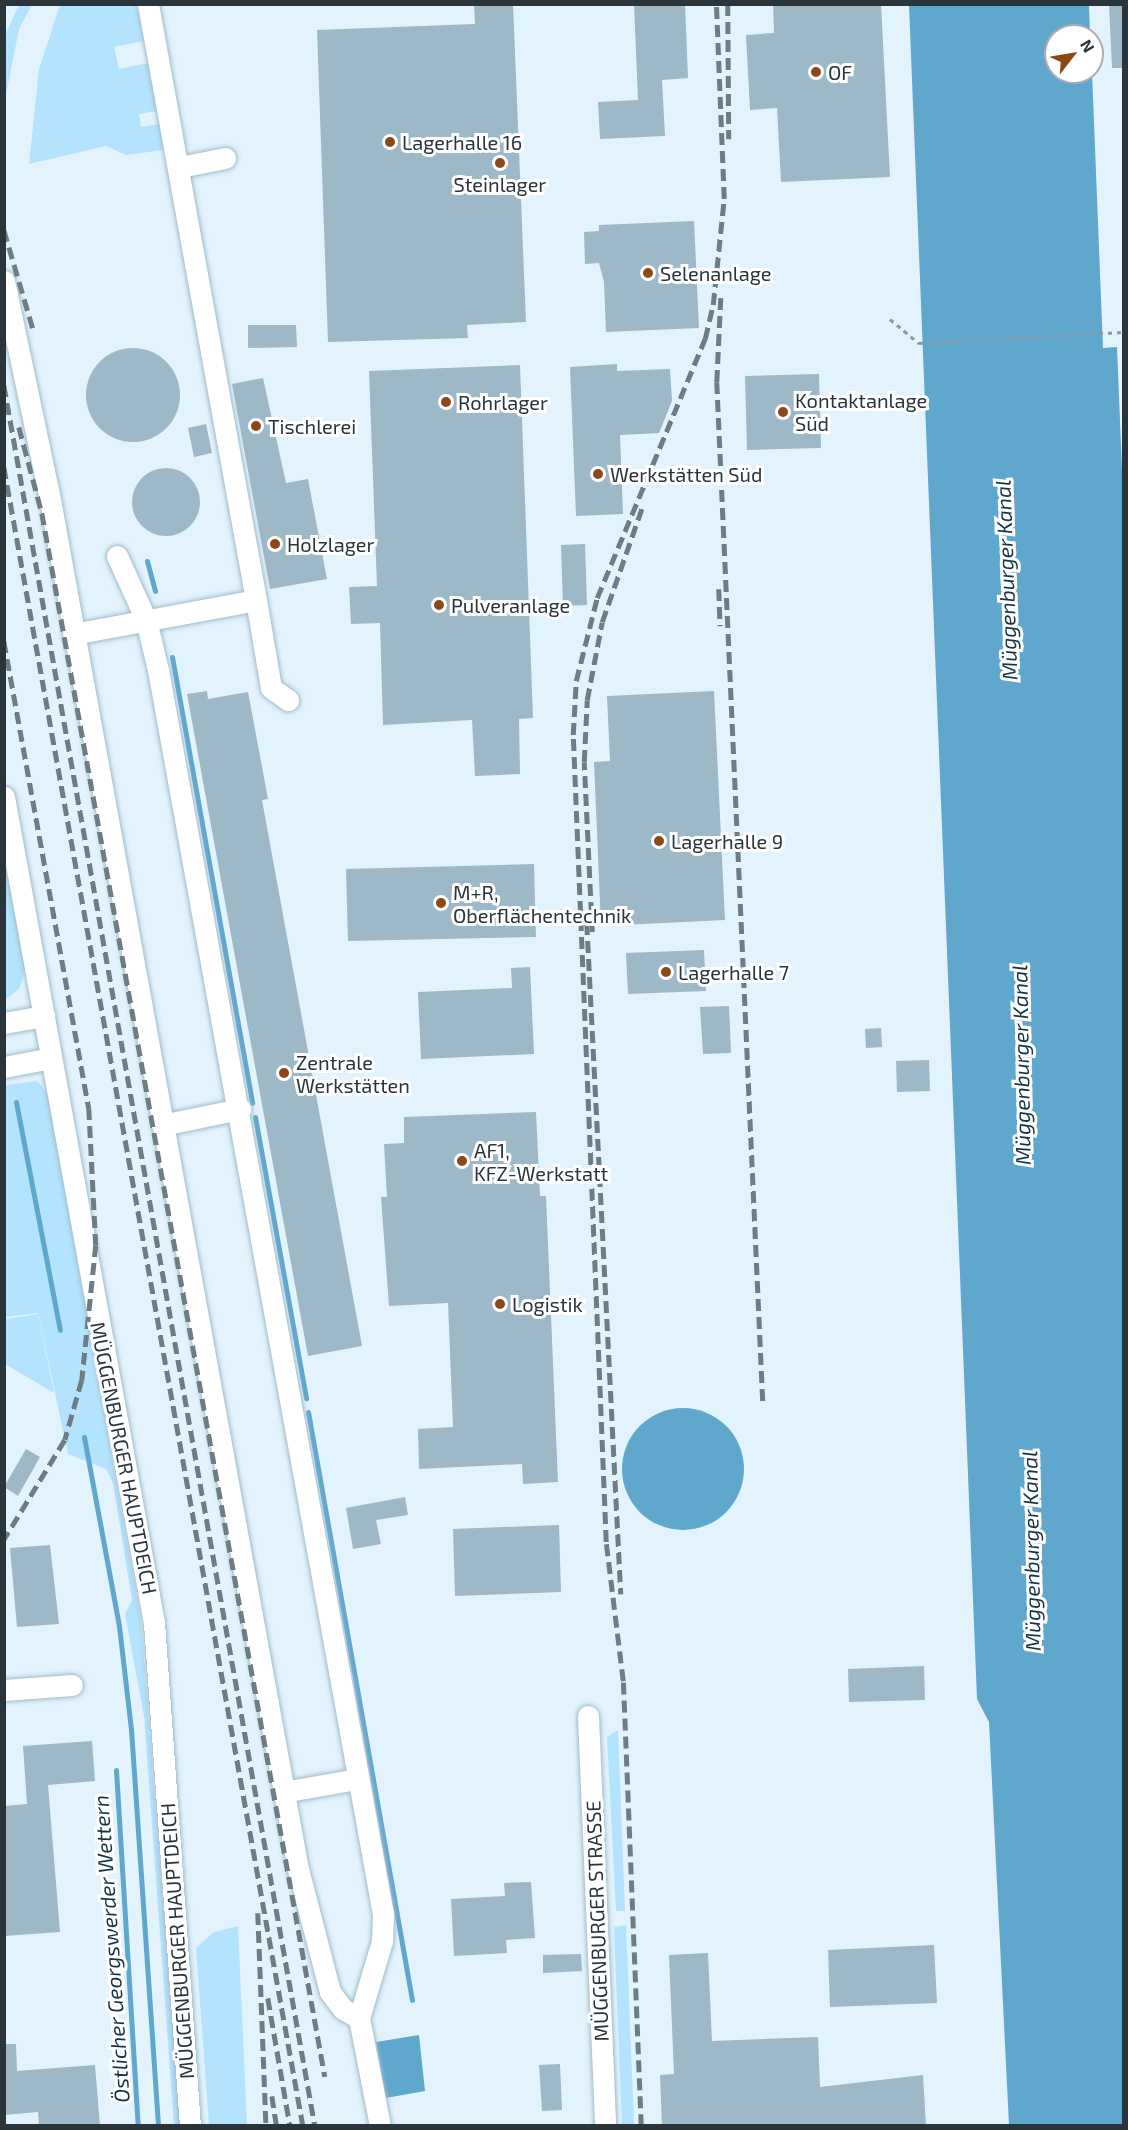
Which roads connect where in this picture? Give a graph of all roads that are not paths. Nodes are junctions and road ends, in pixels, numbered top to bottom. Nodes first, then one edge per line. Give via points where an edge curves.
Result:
1 (148, 4) edge
2 (225, 158) dead end
3 (180, 166) junction
4 (4, 281) edge
5 (117, 556) dead end
6 (256, 600) junction
7 (146, 620) junction
8 (73, 634) junction
9 (288, 700) dead end
10 (4, 797) edge
11 (44, 1016) junction
12 (4, 1023) edge
13 (51, 1058) junction
14 (4, 1067) edge
15 (240, 1109) junction
16 (162, 1125) junction
17 (72, 1685) dead end
18 (4, 1690) edge
19 (588, 1716) dead end
20 (357, 1779) junction
21 (283, 1792) junction
22 (359, 2018) junction
23 (190, 2126) edge
24 (380, 2126) edge
25 (605, 2126) edge

1 - 3 street
2 - 3 street
3 - 6 street via 178,186
4 - 8 street
5 - 7 street
6 - 7 street
6 - 9 street via 271,688
7 - 8 street
7 - 15 street
8 - 16 street
10 - 11 street, MÜGGENBURGER HAUPTDEICH
11 - 12 street
11 - 13 street, MÜGGENBURGER HAUPTDEICH
13 - 14 street
13 - 23 street, MÜGGENBURGER HAUPTDEICH via 154,1623
15 - 16 street
15 - 20 street via 328,1588
16 - 21 street
17 - 18 street
19 - 25 street, MÜGGENBURGER STRASSE
20 - 21 street
20 - 22 street via 383,1914 382,1941
21 - 22 street via 330,1992 343,2009
22 - 24 street

